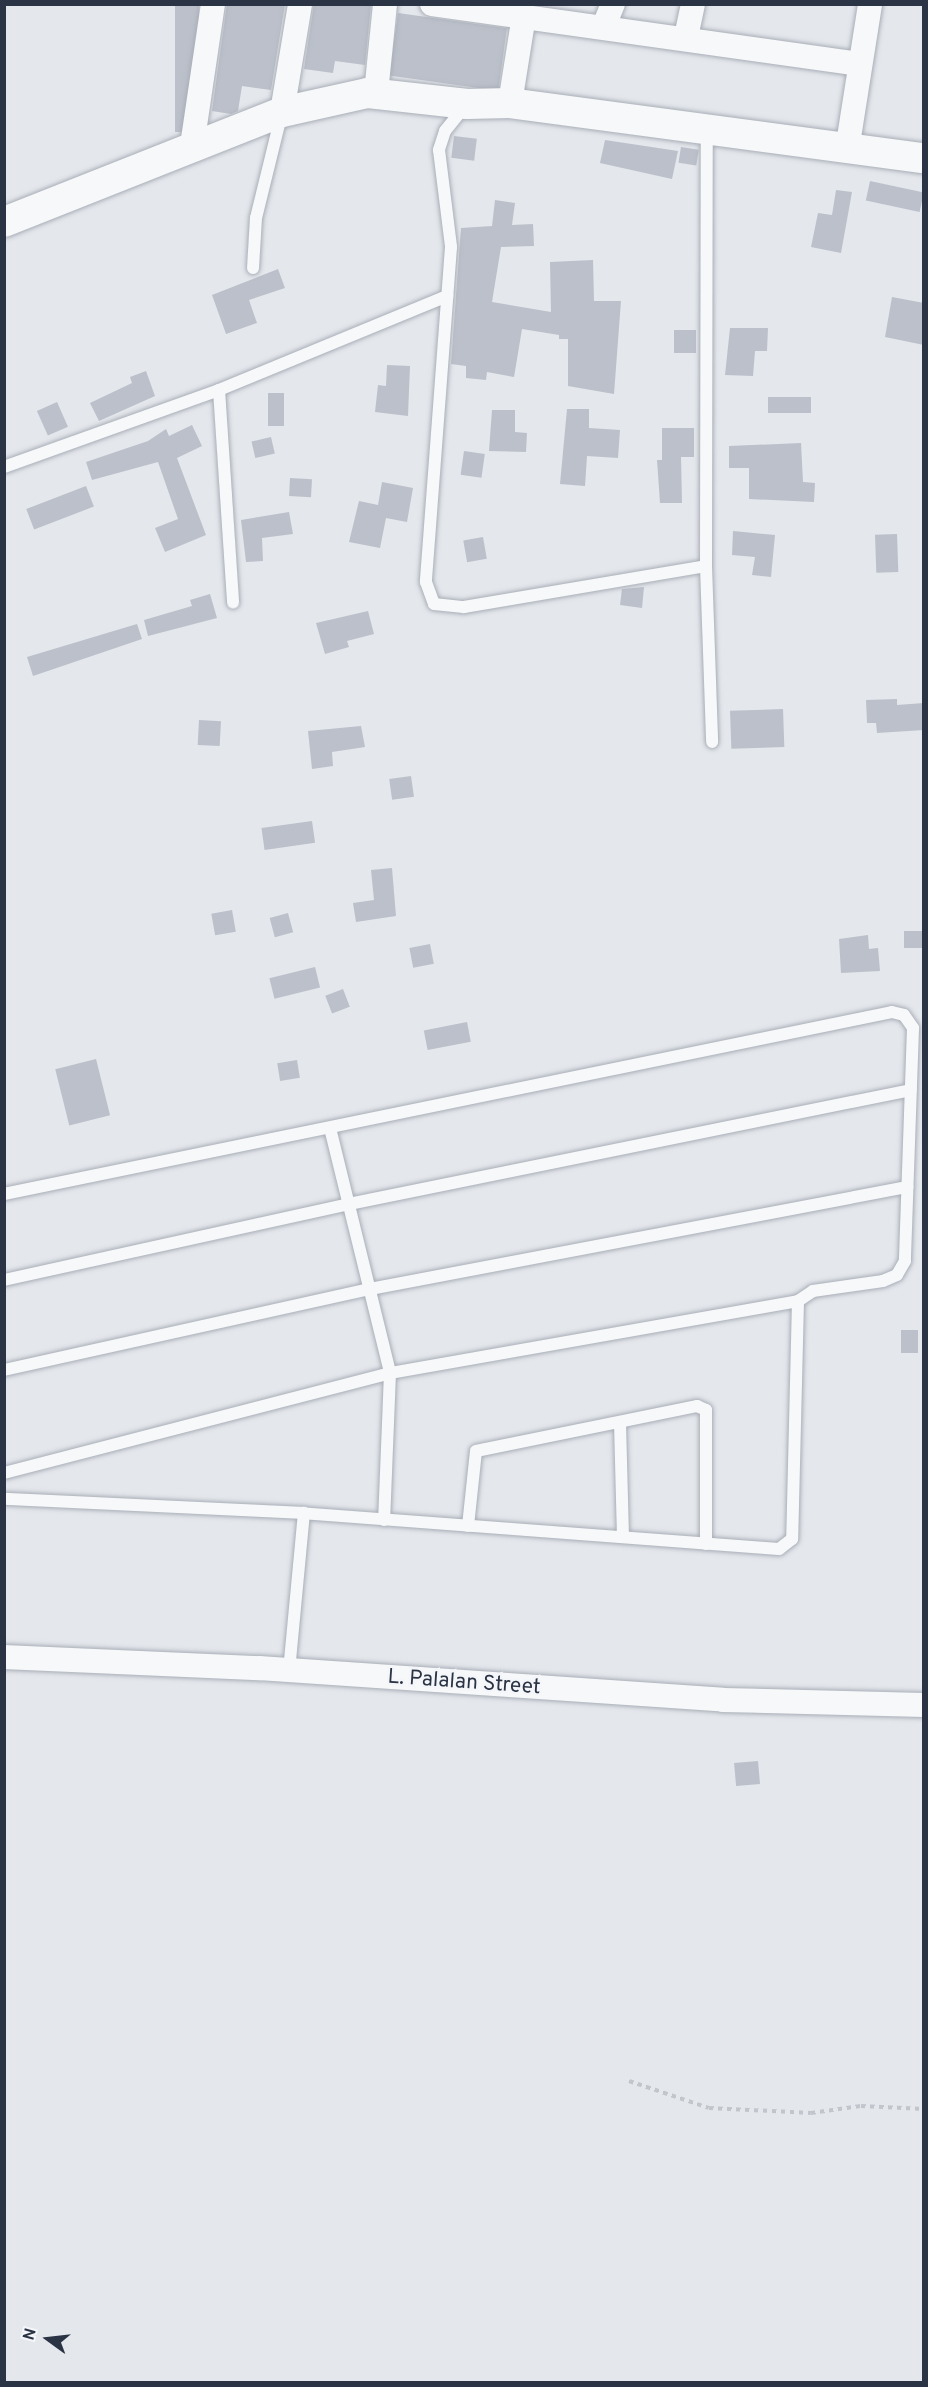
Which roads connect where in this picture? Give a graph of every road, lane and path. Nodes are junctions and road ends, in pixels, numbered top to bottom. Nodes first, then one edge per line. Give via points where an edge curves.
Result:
1 (213, 4) edge
2 (300, 4) edge
3 (385, 4) edge
4 (432, 4) edge
5 (693, 4) edge
6 (870, 4) edge
7 (609, 15) edge
8 (524, 16) junction
9 (686, 37) junction
10 (859, 64) junction
11 (376, 93) junction
12 (467, 104) junction
13 (510, 104) junction
14 (282, 112) junction
15 (707, 130) junction
16 (192, 146) junction
17 (847, 150) junction
18 (924, 158) edge
19 (4, 222) edge
20 (253, 268) dead end
21 (447, 296) junction
22 (219, 390) junction
23 (4, 467) edge
24 (706, 566) junction
25 (233, 603) dead end
26 (712, 742) dead end
27 (911, 1090) junction
28 (330, 1128) junction
29 (908, 1187) junction
30 (4, 1194) edge
31 (349, 1204) junction
32 (4, 1280) edge
33 (370, 1289) junction
34 (798, 1301) junction
35 (4, 1370) edge
36 (390, 1373) junction
37 (620, 1423) junction
38 (4, 1473) edge
39 (4, 1499) edge
40 (304, 1513) junction
41 (384, 1520) junction
42 (468, 1526) junction
43 (623, 1537) junction
44 (706, 1544) junction
45 (4, 1657) edge
46 (289, 1671) junction
47 (924, 1705) edge
48 (629, 2081) dead end
49 (924, 2109) edge

1 - 16 street
2 - 14 street
3 - 11 street
4 - 8 street
5 - 9 street
6 - 10 street
7 - 8 street
7 - 9 street
8 - 13 street
9 - 10 street
10 - 17 street
11 - 12 street
11 - 14 street
12 - 13 street
12 - 21 lane via 445,131 439,150 451,247
13 - 15 street
14 - 16 street
14 - 20 lane via 256,218
15 - 17 street
15 - 24 lane
16 - 19 street via 103,186
17 - 18 street
21 - 22 lane
21 - 24 lane via 426,582 434,604 464,607
22 - 23 lane
22 - 25 lane
24 - 26 lane
27 - 28 lane via 913,1028 904,1015 892,1012
27 - 29 lane
27 - 31 lane
28 - 30 lane
28 - 31 lane
29 - 33 lane
29 - 34 lane via 905,1261 897,1275 813,1292
31 - 32 lane
31 - 33 lane
33 - 35 lane
33 - 36 lane
34 - 36 lane
34 - 44 lane via 792,1539 778,1549
36 - 38 lane
36 - 41 lane
37 - 42 lane via 476,1451
37 - 43 lane
37 - 44 lane via 688,1406 706,1410
39 - 40 lane
40 - 41 lane
40 - 46 lane
41 - 42 lane
42 - 43 lane
43 - 44 lane
45 - 46 street, L. Palalan Street
46 - 47 street, L. Palalan Street via 723,1700
48 - 49 path via 708,2108 811,2113 861,2106

